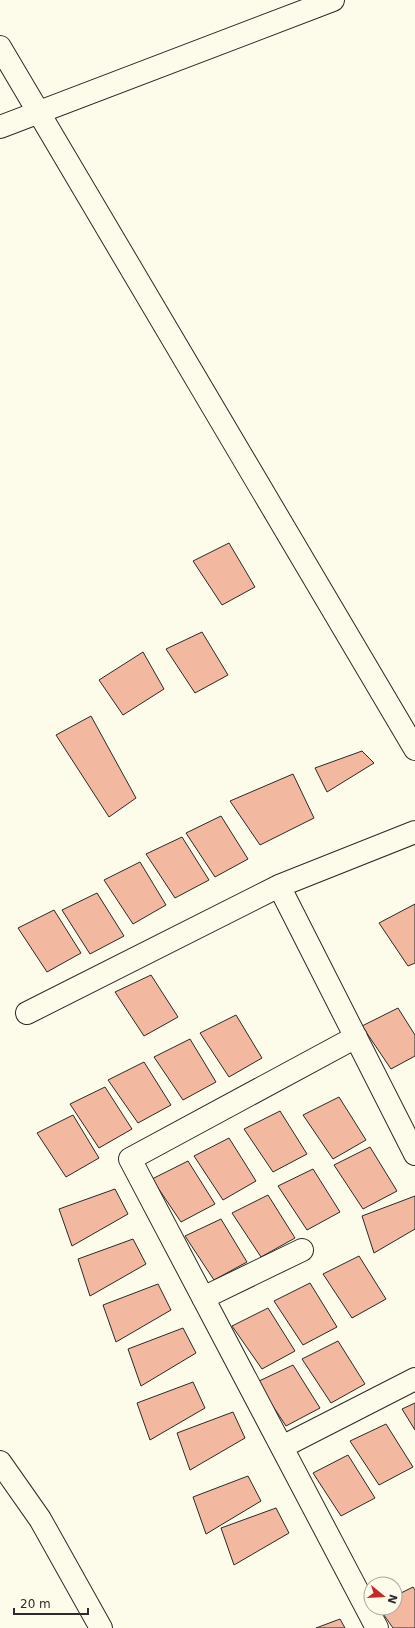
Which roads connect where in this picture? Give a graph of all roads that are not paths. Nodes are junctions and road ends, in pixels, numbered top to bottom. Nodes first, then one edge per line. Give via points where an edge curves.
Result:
1 (333, 0) edge
2 (0, 47) edge
3 (38, 112) junction
4 (0, 127) edge
5 (415, 749) edge
6 (415, 832) edge
7 (279, 886) junction
8 (28, 1013) dead end
9 (356, 1037) junction
10 (415, 1154) edge
11 (302, 1250) dead end
12 (203, 1298) junction
13 (415, 1379) edge
14 (282, 1447) junction
15 (0, 1462) edge
16 (101, 1628) edge
17 (377, 1628) edge

1 - 3 street
2 - 3 street
3 - 4 street
3 - 5 street
6 - 7 street
7 - 8 street
7 - 9 street
9 - 10 street
9 - 12 street via 130,1158
11 - 12 street
12 - 14 street
13 - 14 street
14 - 17 street
15 - 16 street via 40,1519

